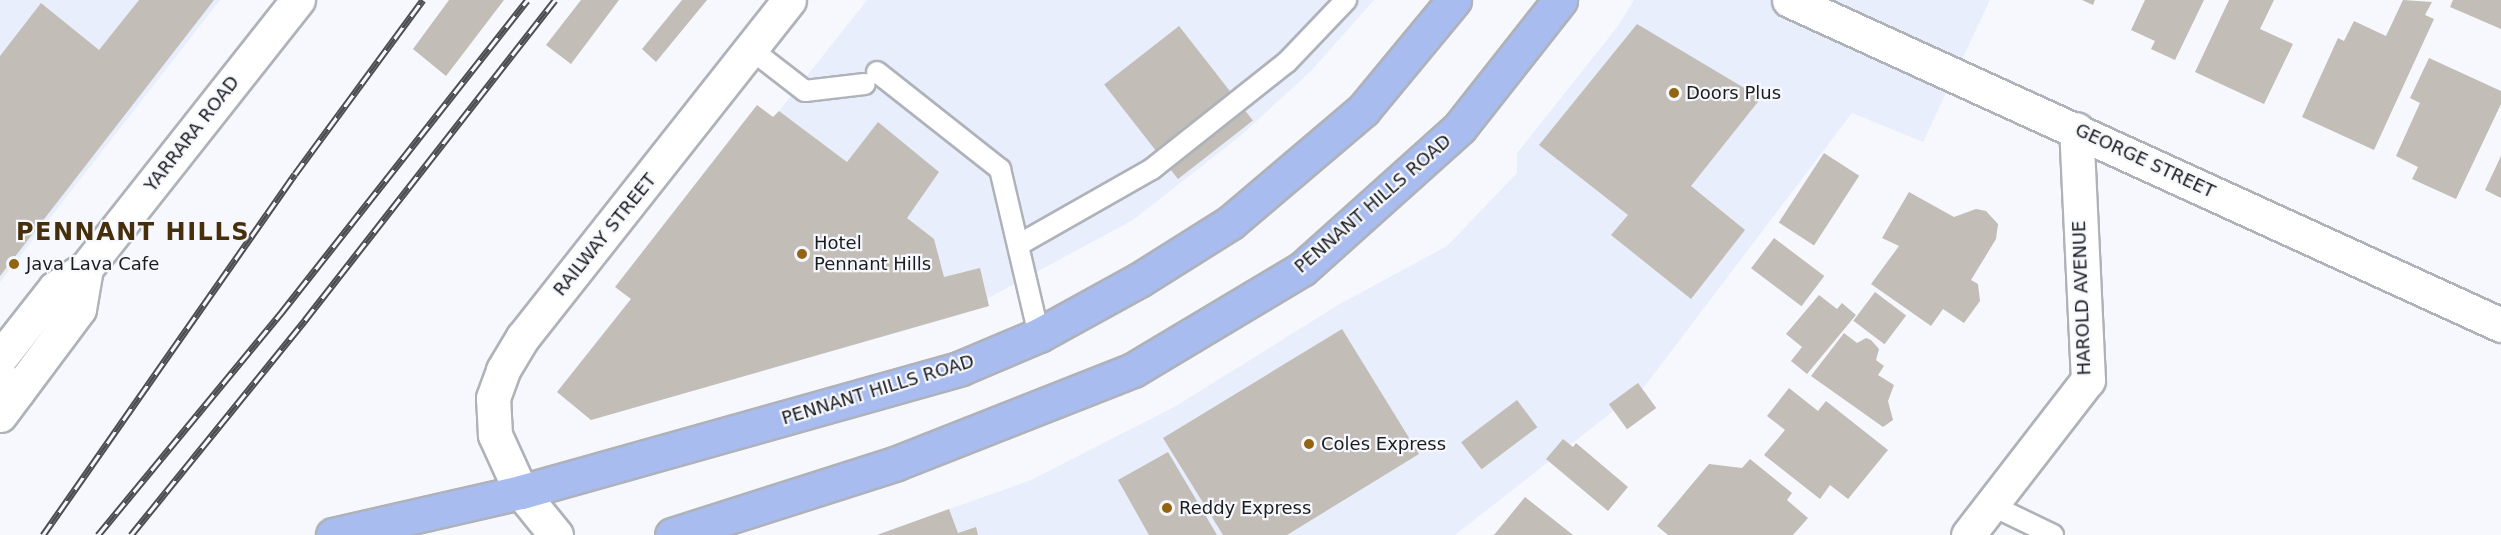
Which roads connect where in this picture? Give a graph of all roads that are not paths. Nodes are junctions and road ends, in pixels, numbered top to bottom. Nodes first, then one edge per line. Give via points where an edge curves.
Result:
1 (298, 0) edge
2 (789, 0) edge
3 (1346, 0) edge
4 (1454, 0) edge
5 (1560, 0) edge
6 (1789, 0) edge
7 (752, 50) junction
8 (2076, 129) junction
9 (1020, 244) junction
10 (86, 268) junction
11 (2501, 325) edge
12 (1039, 334) junction
13 (0, 358) edge
14 (6, 394) edge
15 (521, 492) junction
16 (1991, 505) junction
17 (333, 535) edge
18 (556, 535) edge
19 (672, 535) edge
20 (1968, 535) edge
21 (2053, 535) edge

1 - 10 street, YARRARA ROAD
2 - 7 street, RAILWAY STREET
3 - 9 lane via 1287,62 1152,169
4 - 12 highway, PENNANT HILLS ROAD via 1362,110 1231,222
5 - 19 highway, PENNANT HILLS ROAD via 1460,127 1302,269 1133,370 897,463
6 - 8 street, GEORGE STREET
7 - 9 lane via 805,91 871,78 1000,169
7 - 15 street, RAILWAY STREET via 512,352 496,387 491,411 495,435
8 - 11 street, GEORGE STREET
8 - 16 street, HAROLD AVENUE via 2088,380
9 - 12 lane
10 - 13 street, YARRARA ROAD via 55,288
10 - 14 street, YARRARA ROAD via 79,309
12 - 15 highway, PENNANT HILLS ROAD via 961,368
15 - 17 highway, PENNANT HILLS ROAD
15 - 18 street, RAILWAY STREET
16 - 20 street, HAROLD AVENUE
16 - 21 lane

